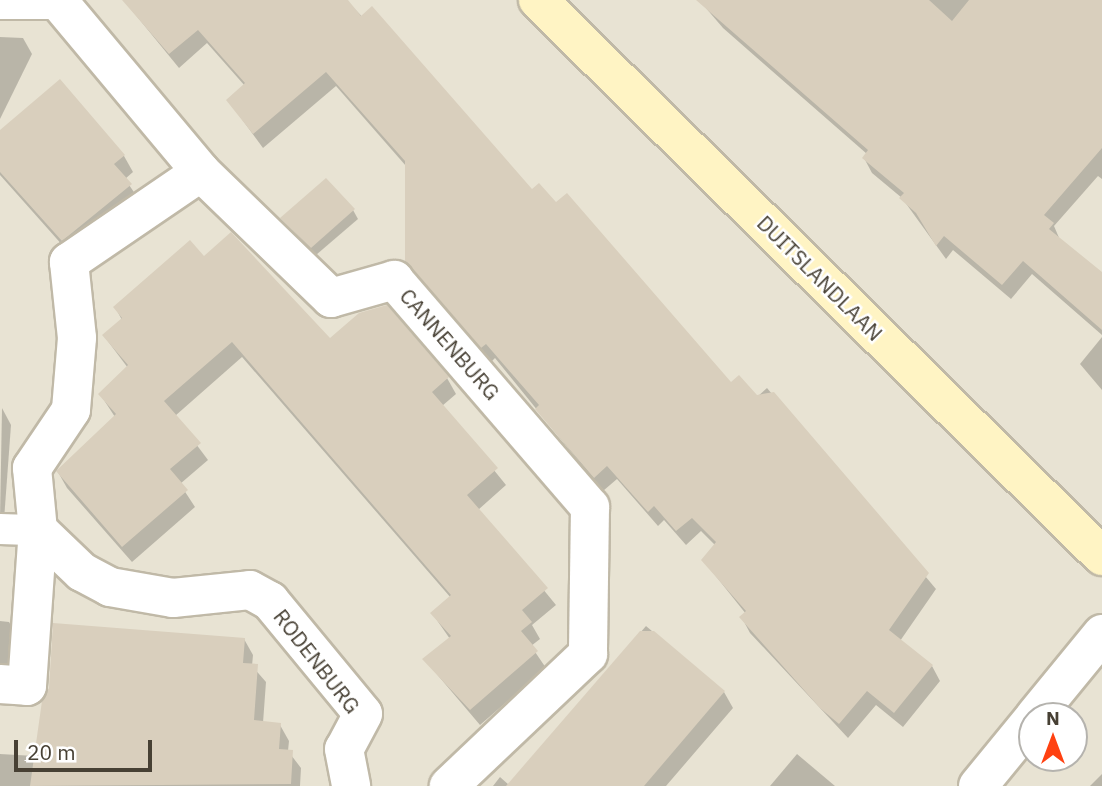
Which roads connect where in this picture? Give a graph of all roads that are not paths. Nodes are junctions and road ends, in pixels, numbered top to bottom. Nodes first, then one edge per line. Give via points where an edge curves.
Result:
1 (0, 0) edge
2 (538, 0) edge
3 (61, 1) edge
4 (201, 172) junction
5 (0, 529) edge
6 (38, 530) junction
7 (1102, 556) edge
8 (1102, 634) edge
9 (0, 684) edge
10 (1047, 702) edge
11 (1018, 737) edge
12 (351, 786) edge
13 (449, 786) edge
14 (978, 786) edge

1 - 3 street
2 - 7 main road, DUITSLANDLAAN
3 - 4 street, CANNENBURG
4 - 6 street via 69,262 77,338 71,410 32,468
4 - 13 street, CANNENBURG via 331,298 394,280 590,507 588,654
5 - 6 street
6 - 9 street via 27,686
6 - 12 street, RODENBURG via 82,572 110,587 173,598 250,590 270,601 363,714 344,749
8 - 10 street
11 - 14 street

